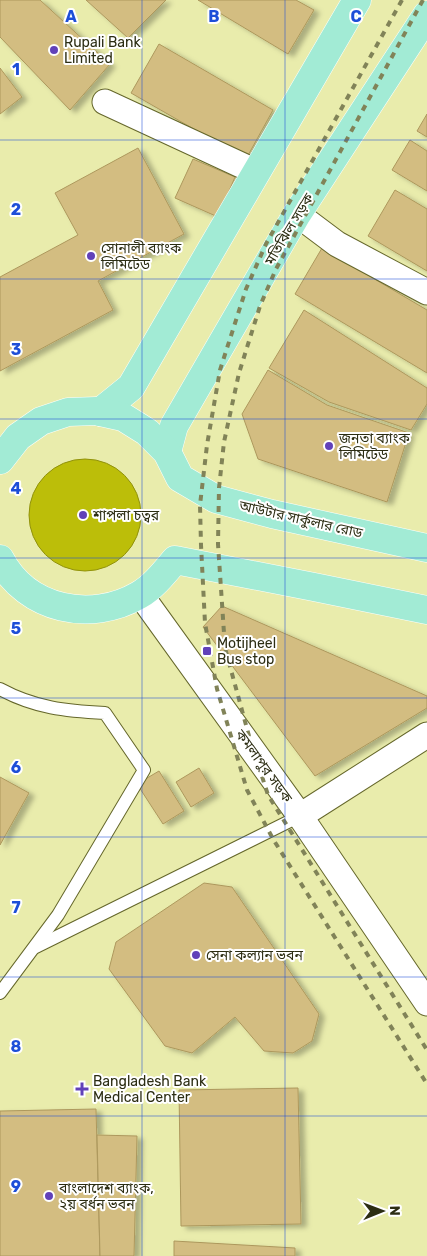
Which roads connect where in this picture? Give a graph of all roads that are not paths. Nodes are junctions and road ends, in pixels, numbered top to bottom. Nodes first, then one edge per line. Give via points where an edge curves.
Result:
1 (357, 0) edge
2 (427, 15) edge
3 (105, 102) dead end
4 (256, 172) junction
5 (297, 214) junction
6 (427, 292) edge
7 (100, 412) junction
8 (167, 452) junction
9 (0, 459) edge
10 (427, 548) edge
11 (0, 559) edge
12 (140, 594) junction
13 (427, 610) edge
14 (0, 689) edge
15 (427, 735) edge
16 (300, 816) junction
17 (34, 948) junction
18 (0, 993) edge
19 (427, 1003) edge

1 - 4 main road
2 - 5 main road, মতিঝিল সড়ক
3 - 4 street
4 - 7 main road via 131,387
5 - 6 street via 337,244
5 - 8 main road, মতিঝিল সড়ক via 174,426
7 - 8 main road via 123,417 147,432
7 - 9 main road via 68,412 41,421 18,437
8 - 10 main road, আউটার সার্কুলার রোড via 180,478 216,499
11 - 12 main road via 26,591 53,605 90,610 113,607
12 - 13 main road via 175,560
12 - 16 street, কমলাপুর সড়ক
14 - 17 lane via 36,705 105,713 144,770 58,915
15 - 16 street, কমলাপুর সড়ক
16 - 17 lane
16 - 19 street
17 - 18 lane

